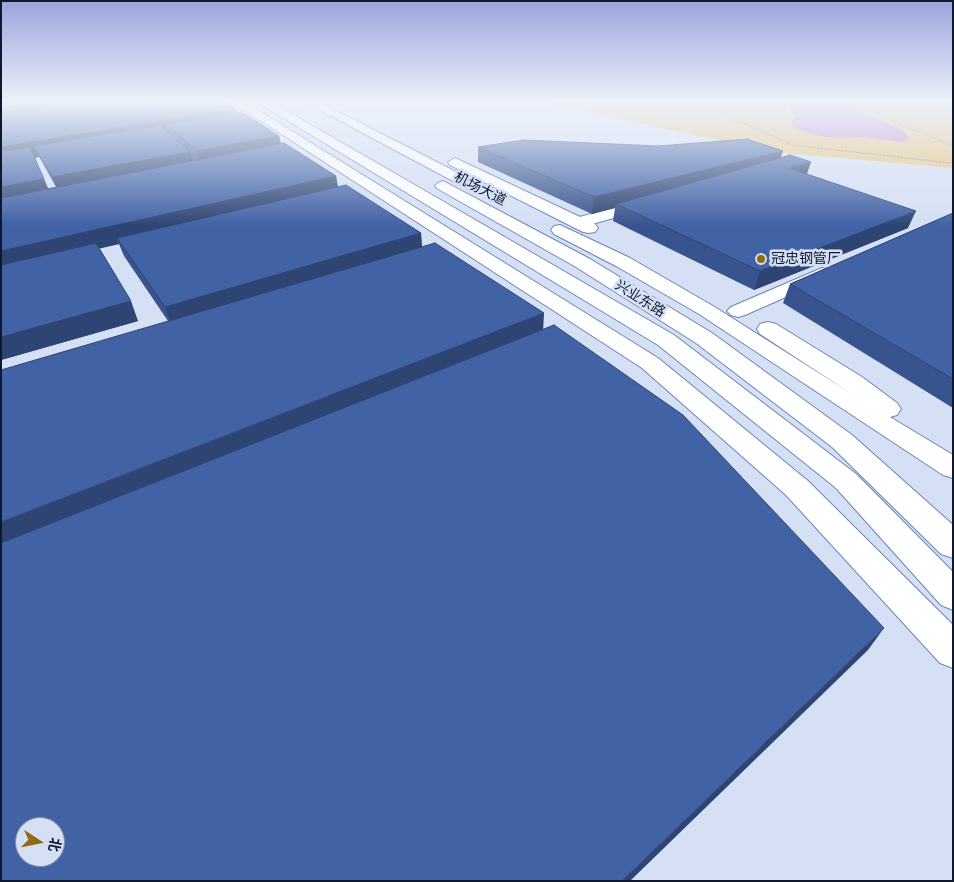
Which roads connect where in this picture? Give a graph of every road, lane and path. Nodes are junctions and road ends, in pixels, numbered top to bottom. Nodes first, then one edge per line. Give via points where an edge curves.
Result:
1 (292, 143) edge
2 (334, 143) edge
3 (368, 143) edge
4 (390, 143) edge
5 (418, 143) edge
6 (788, 143) edge
7 (953, 160) edge
8 (664, 199) edge
9 (508, 204) dead end
10 (543, 221) dead end
11 (578, 222) junction
12 (467, 247) junction
13 (438, 255) edge
14 (837, 267) edge
15 (738, 311) junction
16 (953, 459) edge
17 (953, 468) edge
18 (953, 545) edge
19 (953, 595) edge
20 (953, 651) edge

1 - 12 main road
2 - 19 main road via 666,340 846,482
3 - 18 main road, 兴业东路 via 583,263 704,338 842,441
4 - 9 main road, 机场大道
5 - 11 main road
6 - 7 path
8 - 11 main road
10 - 17 main road via 706,310
11 - 15 main road via 672,269
12 - 13 main road
12 - 20 main road via 650,363 797,488
14 - 15 main road
15 - 16 main road via 854,382

